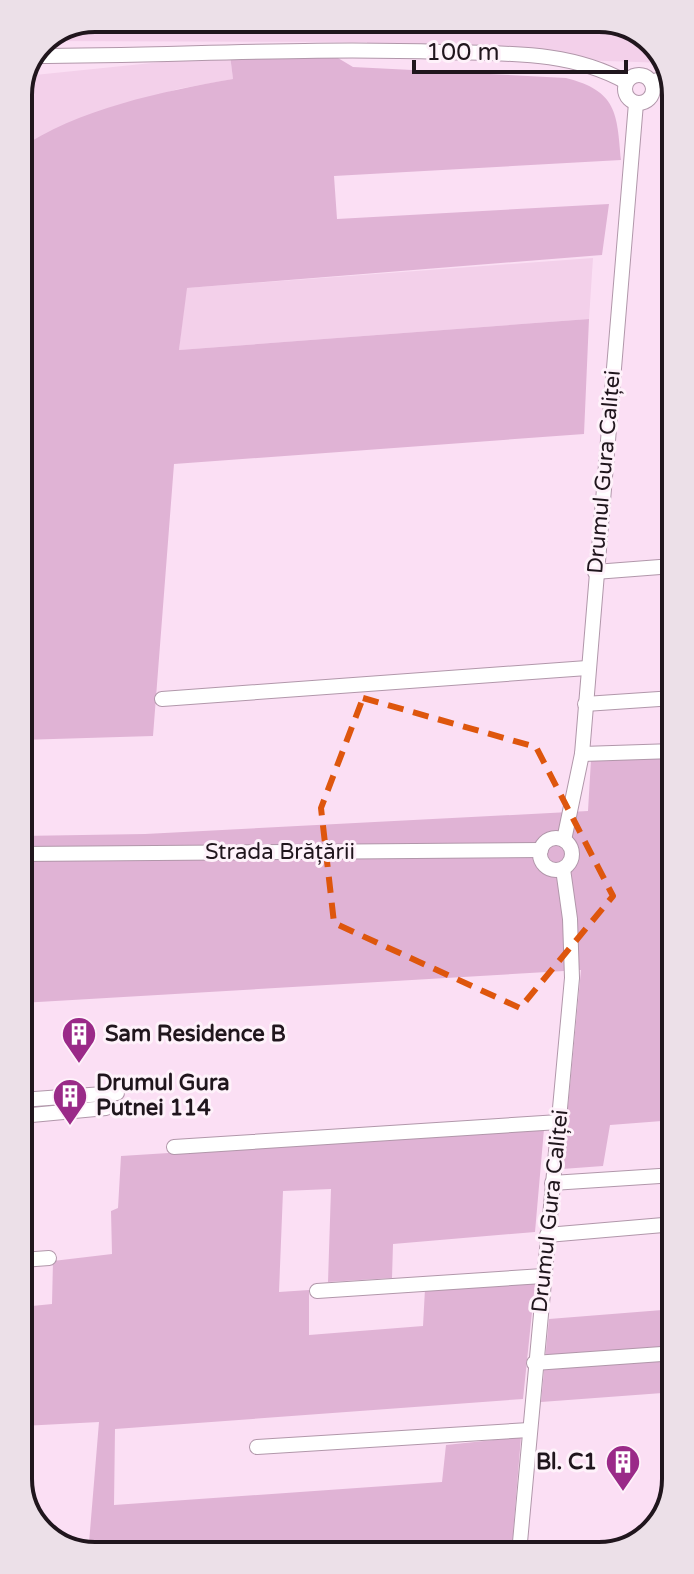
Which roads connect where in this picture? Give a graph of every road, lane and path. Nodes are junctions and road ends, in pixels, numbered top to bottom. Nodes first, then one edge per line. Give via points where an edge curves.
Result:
1 (46, 56) edge
2 (660, 80) edge
3 (626, 82) junction
4 (651, 82) junction
5 (636, 103) junction
6 (662, 567) edge
7 (595, 572) junction
8 (587, 668) junction
9 (162, 699) dead end
10 (662, 699) edge
11 (585, 704) junction
12 (662, 751) edge
13 (582, 754) junction
14 (564, 840) junction
15 (541, 850) junction
16 (32, 854) edge
17 (563, 869) junction
18 (117, 1093) dead end
19 (32, 1099) edge
20 (106, 1108) dead end
21 (32, 1115) edge
22 (559, 1122) junction
23 (174, 1147) dead end
24 (662, 1176) edge
25 (552, 1183) junction
26 (662, 1225) edge
27 (547, 1235) junction
28 (49, 1258) dead end
29 (32, 1259) edge
30 (543, 1276) junction
31 (317, 1291) dead end
32 (662, 1354) edge
33 (534, 1363) junction
34 (529, 1430) junction
35 (257, 1447) dead end
36 (520, 1542) edge

1 - 3 street via 328,48 536,56 591,64
2 - 4 street
3 - 4 street via 636,74
3 - 5 street via 625,95
4 - 5 street via 649,99
5 - 7 street, Drumul Gura Caliței
6 - 7 street
7 - 8 street, Drumul Gura Caliței
8 - 9 street
8 - 11 street, Drumul Gura Caliței
10 - 11 street
11 - 13 street, Drumul Gura Caliței
12 - 13 street
13 - 14 street, Drumul Gura Caliței
14 - 15 street via 551,839
14 - 17 street via 572,856
15 - 16 street, Strada Brățării
15 - 17 street via 547,868
17 - 22 street, Drumul Gura Caliței via 572,978
18 - 19 street
20 - 21 street
22 - 23 street
22 - 25 street, Drumul Gura Caliței
24 - 25 street
25 - 27 street, Drumul Gura Caliței
26 - 27 street
27 - 30 street, Drumul Gura Caliței
28 - 29 street
30 - 31 street
30 - 33 street, Drumul Gura Caliței
32 - 33 street
33 - 34 street, Drumul Gura Caliței
34 - 35 street
34 - 36 street, Drumul Gura Caliței

